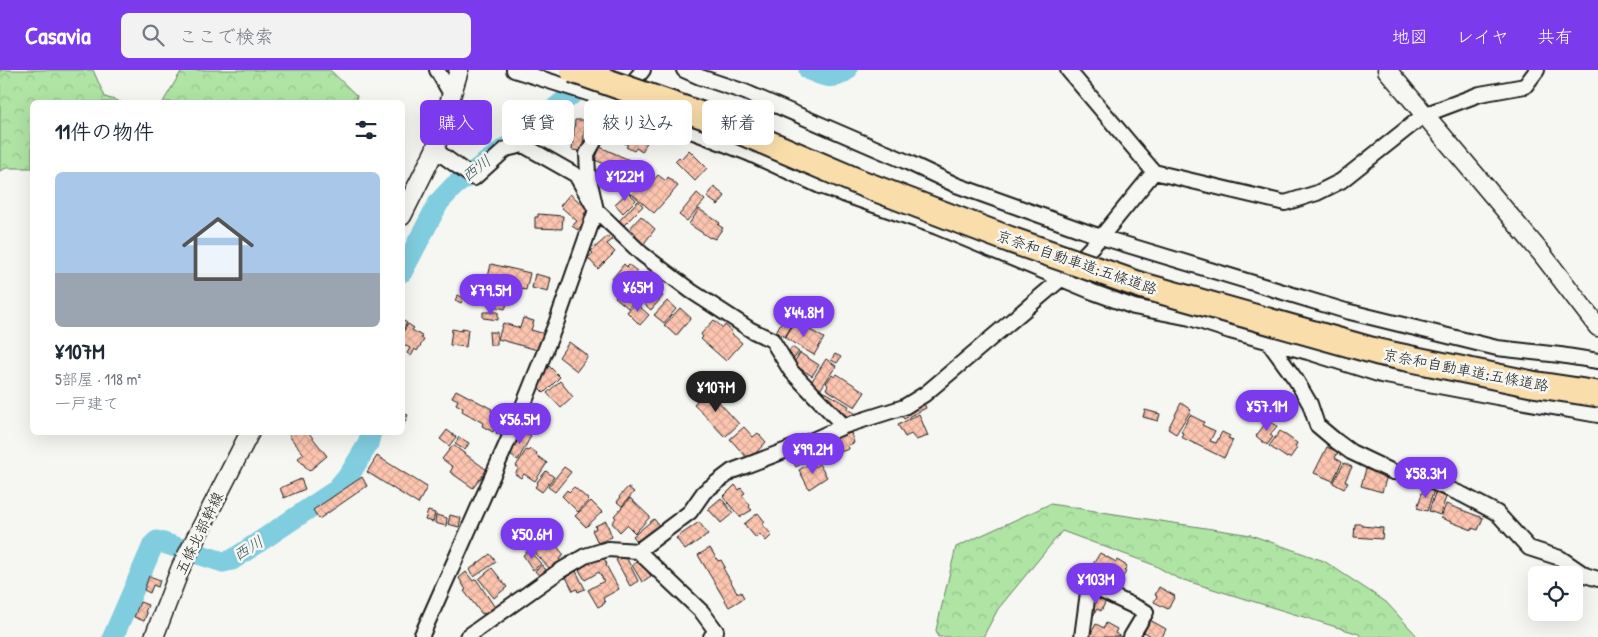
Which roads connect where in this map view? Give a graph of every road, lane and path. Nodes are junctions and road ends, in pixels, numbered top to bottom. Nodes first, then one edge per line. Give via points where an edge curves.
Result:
1 (437, 70) edge
2 (459, 70) edge
3 (574, 70) edge
4 (643, 70) edge
5 (684, 70) edge
6 (1068, 70) edge
7 (1387, 70) edge
8 (1537, 70) edge
9 (520, 71) edge
10 (451, 94) junction
11 (609, 100) edge
12 (618, 100) edge
13 (1424, 115) junction
14 (692, 132) edge
15 (591, 145) edge
16 (435, 150) junction
17 (1154, 172) junction
18 (405, 210) edge
19 (596, 210) junction
20 (1100, 237) junction
21 (1061, 279) junction
22 (1598, 327) edge
23 (1271, 342) junction
24 (1598, 361) edge
25 (1598, 394) edge
26 (1598, 415) edge
27 (844, 426) junction
28 (248, 435) edge
29 (638, 551) junction
30 (1598, 579) edge
31 (154, 637) edge
32 (421, 637) edge
33 (467, 637) edge
34 (711, 637) edge
35 (1082, 637) edge
36 (1131, 637) edge

1 - 10 street
2 - 10 street
3 - 25 highway, 京奈和自動車道;五條道路, bridge via 707,117 861,183 1011,240 1140,285 1378,352 1532,384
4 - 12 street
5 - 20 street via 754,96 956,185
6 - 17 street
7 - 13 street
8 - 13 street via 1525,86 1480,94
9 - 11 street
10 - 16 street
13 - 17 street via 1341,181 1317,193 1286,202
13 - 22 street via 1542,254
14 - 21 street via 748,152 820,186 937,227
15 - 19 street via 586,154
16 - 18 street
16 - 19 street via 474,178 506,149 523,145 576,175
17 - 20 street
19 - 27 street via 642,254 751,330 772,340 791,371
19 - 32 street via 519,416
20 - 21 street
20 - 24 street via 1346,311 1497,348
21 - 23 street via 1134,307 1190,318
21 - 27 street via 925,394 904,407
23 - 26 street via 1381,375
23 - 30 street via 1310,404 1317,425 1351,452 1394,472 1411,473 1464,495 1497,513 1529,548 1560,558
27 - 29 street via 732,470 704,492 690,512
28 - 31 street, 五條北部幹線 via 181,567
29 - 33 street via 608,549 585,556
29 - 34 street via 702,612 716,632
35 - 36 street via 1089,585 1146,612

